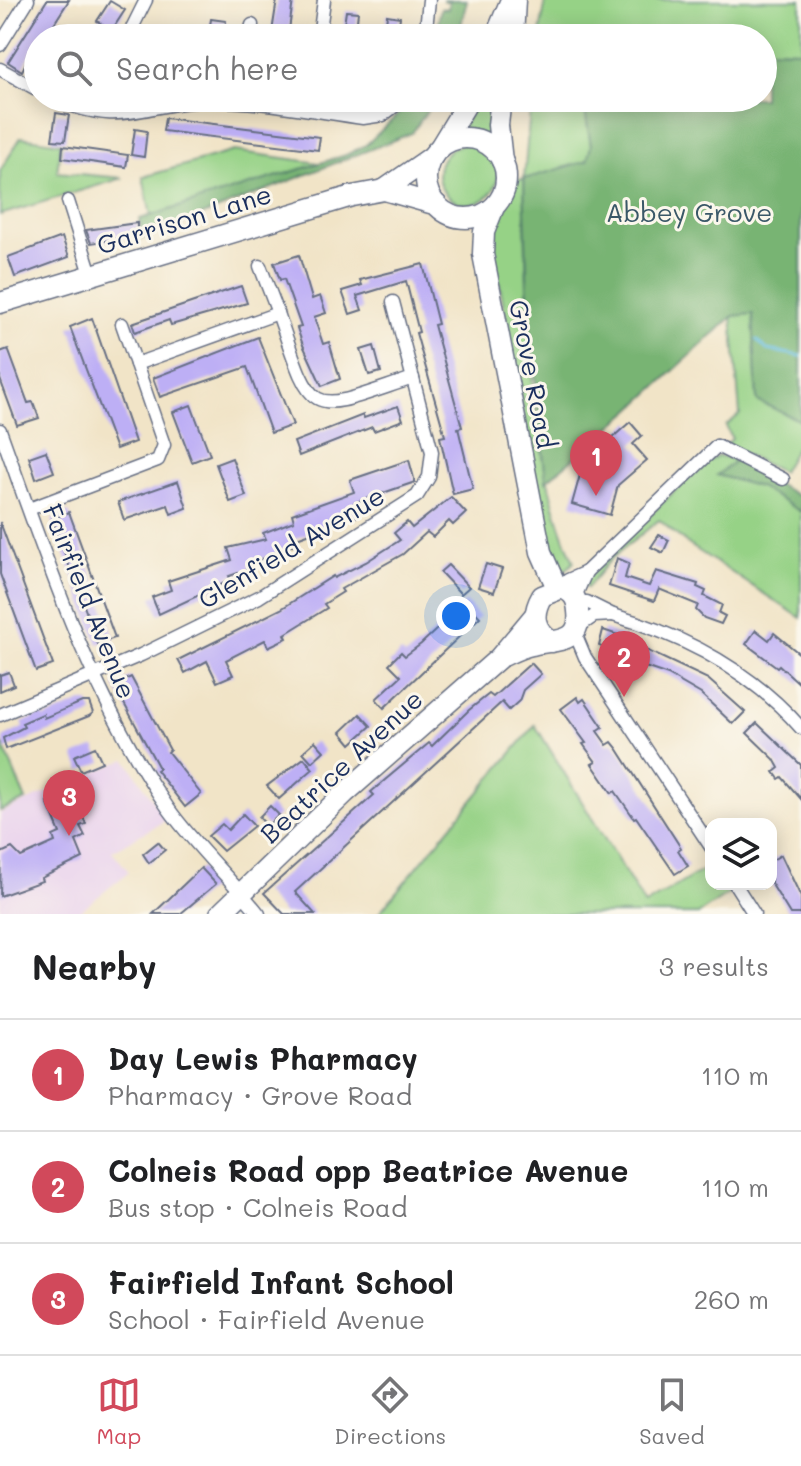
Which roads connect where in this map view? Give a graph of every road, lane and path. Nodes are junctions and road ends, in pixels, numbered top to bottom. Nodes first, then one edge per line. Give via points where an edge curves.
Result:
1 (28, 0) edge
2 (146, 0) edge
3 (324, 0) edge
4 (429, 0) edge
5 (513, 0) edge
6 (134, 24) edge
7 (321, 24) edge
8 (426, 24) edge
9 (502, 24) edge
10 (513, 24) edge
11 (0, 45) edge
12 (0, 69) edge
13 (24, 82) edge
14 (347, 112) edge
15 (388, 112) edge
16 (461, 112) edge
17 (500, 112) edge
18 (436, 152) junction
19 (502, 161) junction
20 (384, 190) junction
21 (68, 201) dead end
22 (494, 207) junction
23 (443, 210) junction
24 (483, 254) junction
25 (260, 266) dead end
26 (91, 274) junction
27 (393, 302) dead end
28 (0, 303) edge
29 (278, 313) junction
30 (122, 324) dead end
31 (136, 364) junction
32 (413, 378) junction
33 (0, 430) edge
34 (783, 479) dead end
35 (29, 509) junction
36 (541, 552) junction
37 (568, 594) junction
38 (537, 608) junction
39 (613, 615) junction
40 (565, 636) junction
41 (585, 657) junction
42 (499, 658) junction
43 (92, 675) junction
44 (0, 715) edge
45 (801, 728) edge
46 (705, 838) edge
47 (739, 890) edge
48 (243, 894) junction
49 (220, 914) edge
50 (259, 914) edge
51 (754, 914) edge

1 - 11 street
2 - 6 street
3 - 7 street
4 - 8 street
5 - 9 main road
5 - 10 main road
12 - 13 street
14 - 15 street via 374,118
16 - 18 main road
17 - 19 main road
18 - 19 main road via 459,139 474,139
18 - 20 main road, Garrison Lane
18 - 23 main road via 427,185
19 - 22 main road via 505,183
20 - 23 main road
20 - 26 main road, Garrison Lane
21 - 26 street
22 - 23 main road via 473,217
22 - 24 main road, Grove Road via 484,232
23 - 24 main road, Grove Road
24 - 36 main road, Grove Road
25 - 29 street
26 - 28 main road, Garrison Lane
27 - 32 street, Glenfield Avenue
29 - 31 street
29 - 32 street via 305,389 317,401 337,403
30 - 31 street
31 - 35 street via 163,439 163,455
32 - 43 street, Glenfield Avenue via 433,457 417,496 259,597
33 - 35 street, Fairfield Avenue
34 - 37 street via 717,446 586,572 568,580
35 - 43 street, Fairfield Avenue
36 - 37 main road, Grove Road
36 - 38 main road, Grove Road
37 - 38 main road, Beatrice Avenue
37 - 39 street
37 - 40 main road
38 - 40 main road via 539,632
38 - 42 main road, Beatrice Avenue
39 - 40 street via 594,616
39 - 45 street via 663,632 731,667
40 - 41 street
40 - 41 street
40 - 42 main road, Beatrice Avenue
41 - 46 street
42 - 48 main road, Beatrice Avenue via 345,793
43 - 44 street, Glenfield Avenue
43 - 48 street, Fairfield Avenue via 166,805
47 - 51 street
48 - 49 main road, Beatrice Avenue
48 - 50 street, Fairfield Avenue

